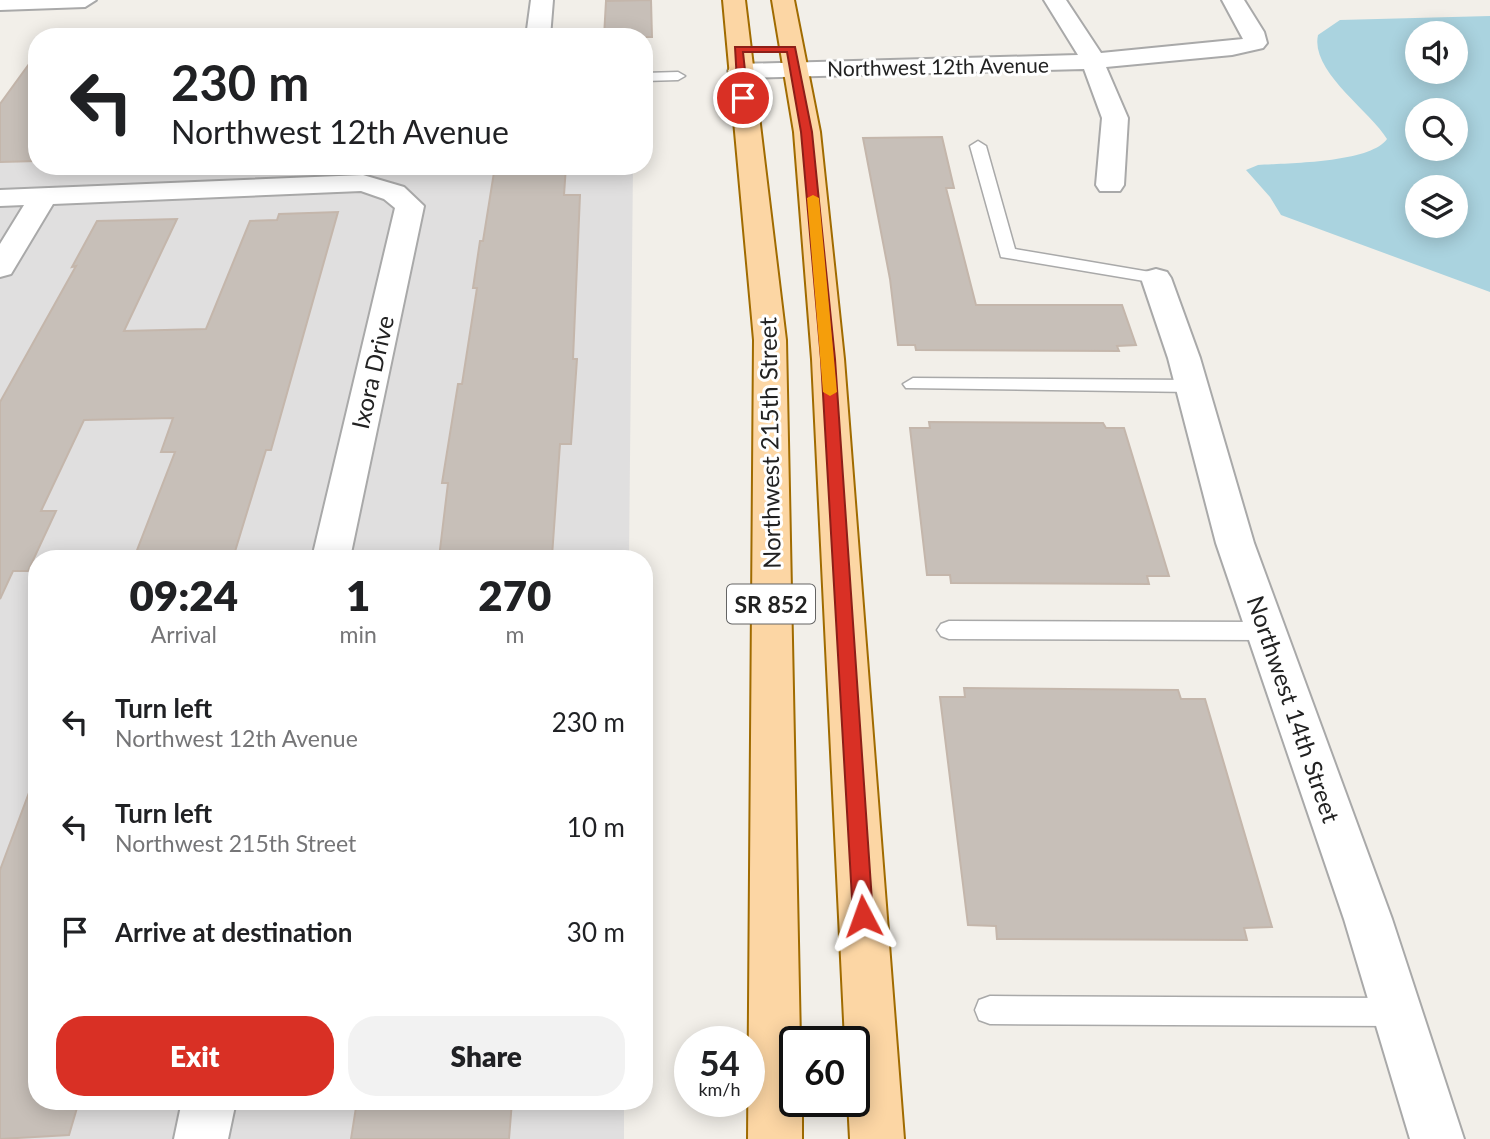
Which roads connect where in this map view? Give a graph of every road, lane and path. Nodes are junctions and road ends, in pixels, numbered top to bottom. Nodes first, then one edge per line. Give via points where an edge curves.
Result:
1 (85, 0) edge
2 (542, 0) edge
3 (733, 0) edge
4 (783, 0) edge
5 (1055, 0) edge
6 (1233, 0) edge
7 (0, 3) edge
8 (539, 28) edge
9 (1089, 53) junction
10 (793, 59) junction
11 (739, 60) junction
12 (678, 76) dead end
13 (653, 77) edge
14 (978, 146) dead end
15 (1110, 185) dead end
16 (44, 196) junction
17 (0, 198) edge
18 (0, 268) edge
19 (1156, 278) joint
20 (913, 384) dead end
21 (1192, 386) junction
22 (333, 550) edge
23 (949, 630) dead end
24 (1266, 631) junction
25 (990, 1010) dead end
26 (1397, 1012) junction
27 (207, 1110) edge
28 (201, 1139) edge
29 (775, 1139) edge
30 (877, 1139) edge
31 (1437, 1139) edge

1 - 7 street
2 - 8 street
3 - 11 main road, Northwest 215th Street / SR 852
4 - 10 main road, SR 852
5 - 9 street
6 - 9 street, Northwest 12th Avenue via 1255,43 1131,55
9 - 10 street, Northwest 12th Avenue
9 - 15 street via 1115,118
10 - 11 street, Northwest 12th Avenue
10 - 30 main road, SR 852 via 807,132 828,359
11 - 29 main road, Northwest 215th Street / SR 852 via 770,340
12 - 13 lane
14 - 19 lane via 1007,253
16 - 17 street
16 - 18 street
16 - 22 street, Ixora Drive via 363,183 394,193 410,206
19 - 21 street, Northwest 14th Street
20 - 21 lane
21 - 24 street, Northwest 14th Street via 1235,543
23 - 24 lane
24 - 26 street, Northwest 14th Street
25 - 26 lane
26 - 31 street, Northwest 14th Street
27 - 28 street

